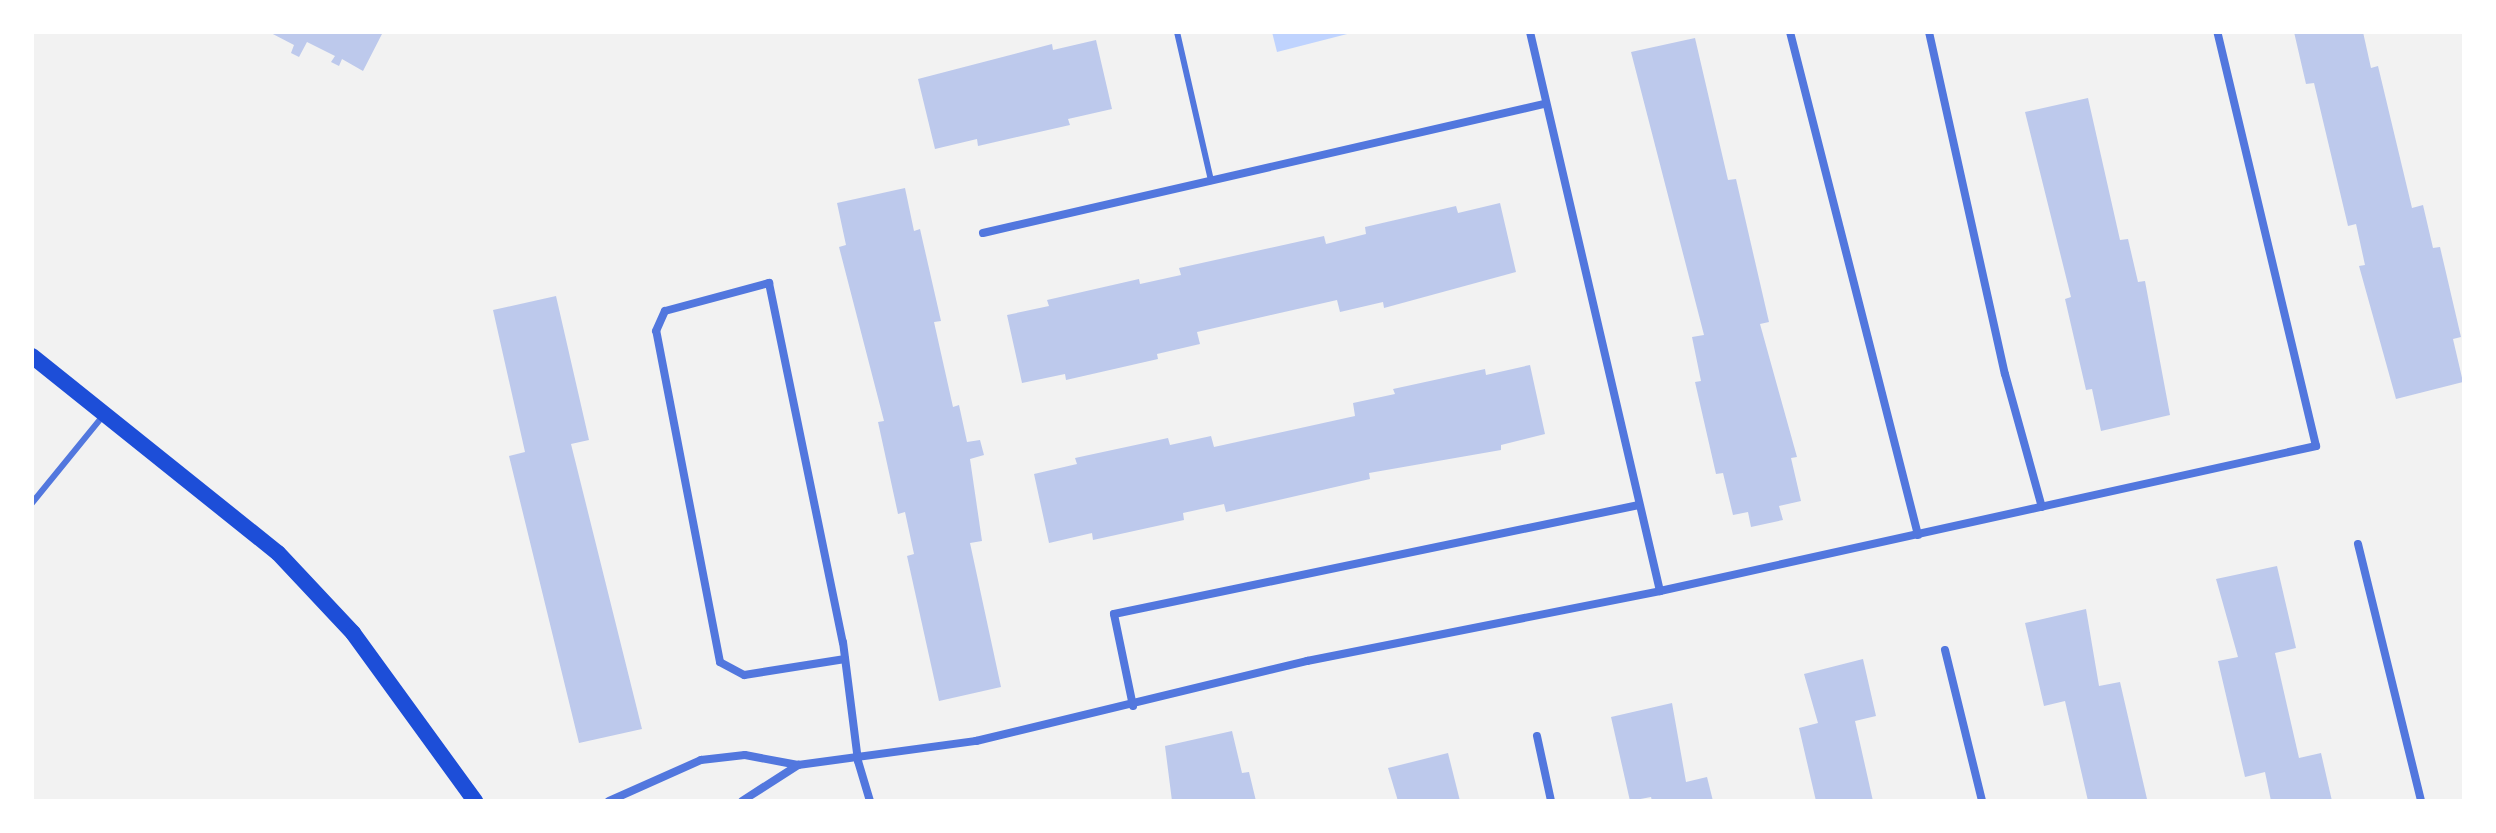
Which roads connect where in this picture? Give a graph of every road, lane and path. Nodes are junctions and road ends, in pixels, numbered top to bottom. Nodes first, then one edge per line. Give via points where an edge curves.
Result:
1 (1177, 32) edge
2 (1530, 32) edge
3 (1790, 32) edge
4 (1929, 32) edge
5 (2217, 32) edge
6 (1544, 104) junction
7 (1211, 181) junction
8 (983, 233) dead end
9 (32, 356) edge
10 (106, 412) junction
11 (32, 503) edge
12 (1639, 505) junction
13 (2042, 507) junction
14 (1918, 535) junction
15 (2358, 544) dead end
16 (1660, 591) junction
17 (1945, 650) dead end
18 (845, 659) junction
19 (1133, 706) junction
20 (1537, 736) dead end
21 (858, 761) junction
22 (798, 765) junction
23 (475, 801) edge
24 (609, 801) edge
25 (742, 801) edge
26 (870, 801) edge
27 (1551, 801) edge
28 (1982, 801) edge
29 (2421, 801) edge

1 - 7 lane
2 - 6 street
3 - 14 street
4 - 13 street via 2005,374
5 - 13 street via 2316,446
6 - 7 street
6 - 12 street
7 - 8 street
9 - 10 main road
10 - 11 lane
10 - 23 main road via 278,553 353,633
12 - 16 street
12 - 19 street via 1114,614
13 - 14 street
14 - 16 street
15 - 29 street
16 - 19 street via 1307,661
17 - 28 street
18 - 18 street via 744,675 720,662 656,331 665,311 769,283
18 - 21 street
19 - 21 street
20 - 27 street
21 - 22 street
21 - 26 street
22 - 24 street via 745,755 701,760
22 - 25 street

